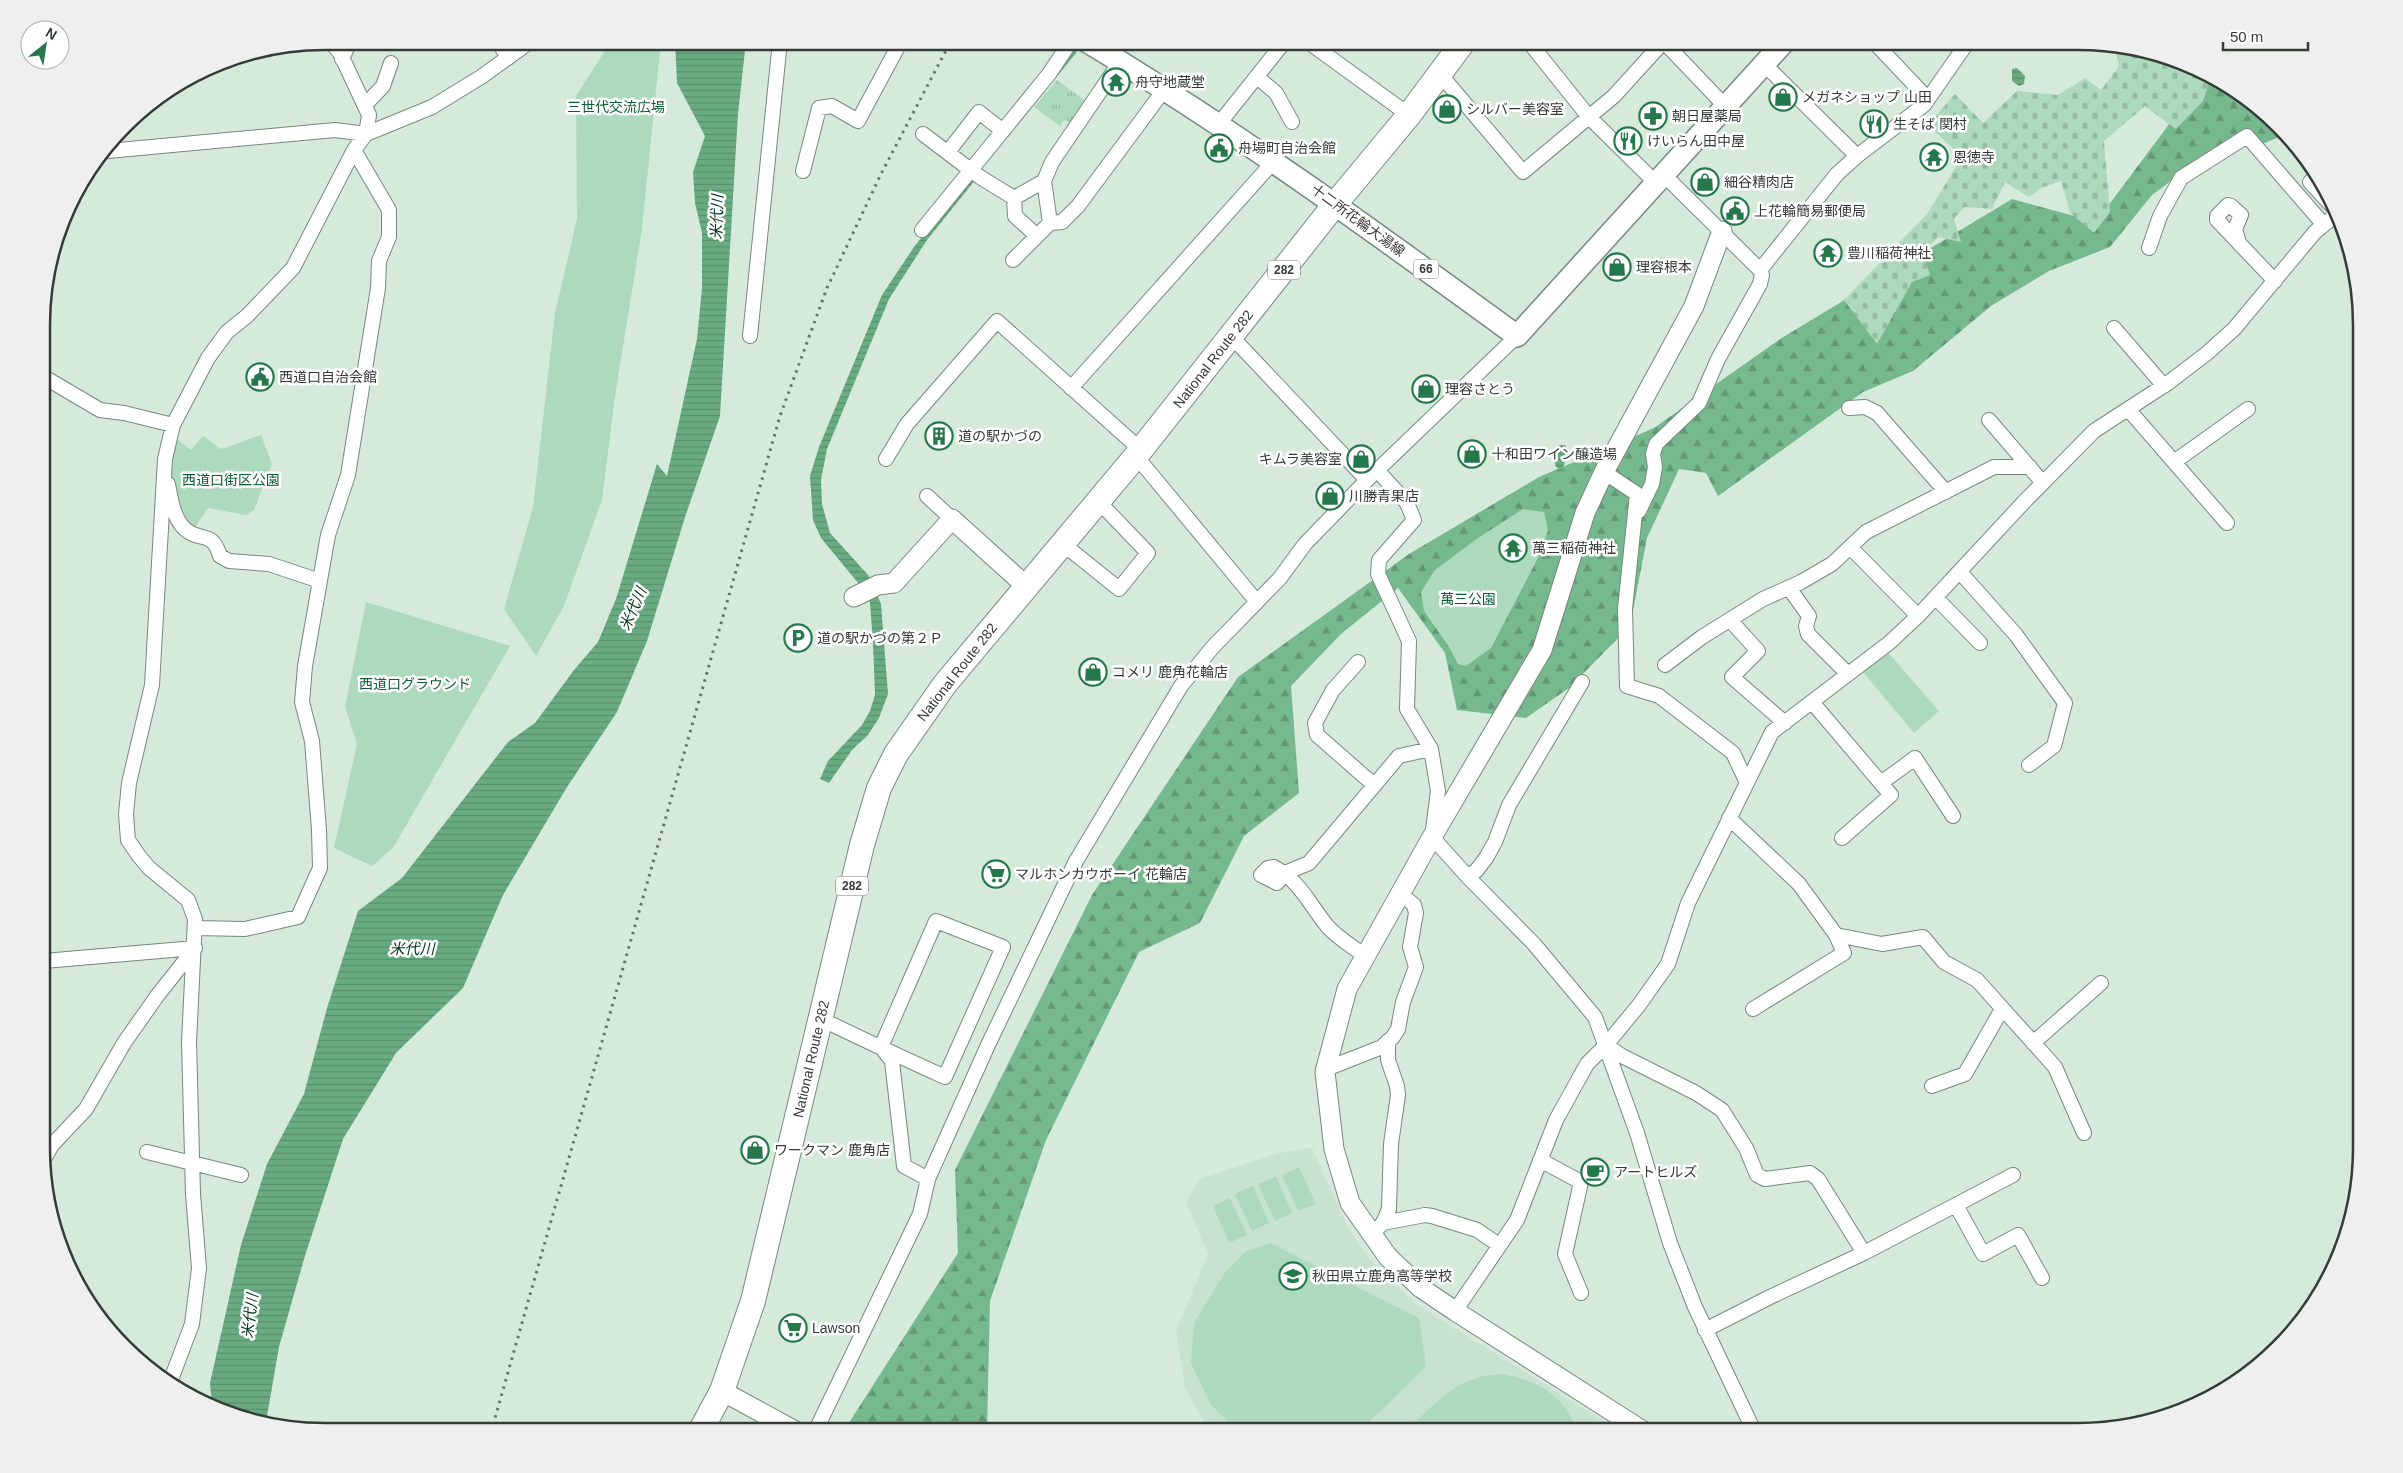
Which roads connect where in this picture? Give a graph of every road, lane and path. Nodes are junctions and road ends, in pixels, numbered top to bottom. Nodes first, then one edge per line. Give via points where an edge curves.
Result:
1 (338, 50) edge
2 (346, 50) edge
3 (503, 50) edge
4 (519, 50) edge
5 (779, 50) edge
6 (896, 50) edge
7 (1065, 50) edge
8 (1101, 50) edge
9 (1279, 50) edge
10 (1319, 50) edge
11 (1457, 50) edge
12 (1535, 50) edge
13 (1656, 50) edge
14 (1672, 50) edge
15 (1777, 50) edge
16 (1882, 50) edge
17 (1962, 50) edge
18 (508, 58) junction
19 (342, 59) junction
20 (1120, 62) junction
21 (391, 63) dead end
22 (1764, 64) junction
23 (1440, 74) junction
24 (1257, 77) junction
25 (1164, 90) junction
26 (1928, 99) junction
27 (365, 105) junction
28 (1725, 106) junction
29 (1409, 115) junction
30 (1589, 117) junction
31 (1292, 122) dead end
32 (1218, 125) junction
33 (1003, 131) junction
34 (366, 134) junction
35 (923, 134) dead end
36 (354, 150) junction
37 (112, 151) edge
38 (948, 152) junction
39 (1857, 156) junction
40 (1274, 161) junction
41 (802, 172) dead end
42 (976, 173) junction
43 (1659, 178) junction
44 (2312, 180) edge
45 (1044, 181) junction
46 (2318, 191) edge
47 (1014, 198) junction
48 (1336, 203) junction
49 (2331, 219) edge
50 (1050, 223) junction
51 (2324, 225) junction
52 (922, 230) dead end
53 (1722, 231) junction
54 (1037, 236) junction
55 (2239, 243) dead end
56 (2149, 248) dead end
57 (1013, 260) dead end
58 (1760, 270) junction
59 (2275, 281) junction
60 (2114, 328) dead end
61 (750, 336) dead end
62 (1231, 336) junction
63 (1517, 336) junction
64 (50, 381) edge
65 (2164, 386) junction
66 (1071, 388) junction
67 (1849, 408) dead end
68 (2128, 408) junction
69 (2248, 409) dead end
70 (1989, 420) dead end
71 (173, 425) junction
72 (1138, 453) junction
73 (886, 459) dead end
74 (2174, 462) junction
75 (2030, 467) junction
76 (164, 469) junction
77 (1377, 470) junction
78 (1604, 472) junction
79 (1367, 480) junction
80 (2043, 483) junction
81 (1946, 492) junction
82 (927, 496) dead end
83 (1099, 502) junction
84 (952, 519) junction
85 (1634, 522) junction
86 (2227, 523) dead end
87 (1063, 544) junction
88 (1851, 548) junction
89 (1960, 572) junction
90 (320, 581) junction
91 (1026, 586) junction
92 (1789, 588) junction
93 (856, 595) dead end
94 (1936, 598) junction
95 (1257, 602) junction
96 (1918, 616) junction
97 (1730, 620) junction
98 (1980, 643) dead end
99 (1358, 662) dead end
100 (1665, 664) dead end
101 (1848, 674) junction
102 (1582, 682) dead end
103 (1812, 702) junction
104 (1785, 723) junction
105 (1431, 749) junction
106 (2029, 765) dead end
107 (1747, 783) junction
108 (1881, 783) junction
109 (1374, 785) junction
110 (1953, 816) dead end
111 (1729, 818) junction
112 (1432, 837) junction
113 (1842, 838) dead end
114 (1467, 876) junction
115 (1400, 893) junction
116 (195, 928) junction
117 (1836, 935) junction
118 (195, 948) junction
119 (1365, 956) junction
120 (50, 960) edge
121 (2101, 982) dead end
122 (1752, 1009) dead end
123 (2002, 1009) junction
124 (821, 1019) junction
125 (1388, 1041) junction
126 (2033, 1043) junction
127 (1606, 1045) junction
128 (881, 1048) junction
129 (1326, 1069) junction
130 (1932, 1086) dead end
131 (2084, 1133) dead end
132 (50, 1148) edge
133 (147, 1152) dead end
134 (1540, 1160) junction
135 (192, 1163) junction
136 (241, 1175) dead end
137 (2013, 1175) dead end
138 (928, 1179) junction
139 (1956, 1205) junction
140 (1377, 1229) junction
141 (1499, 1245) junction
142 (1864, 1253) junction
143 (2042, 1278) dead end
144 (1581, 1293) dead end
145 (1455, 1311) junction
146 (1705, 1330) junction
147 (172, 1377) edge
148 (722, 1390) junction
149 (705, 1423) edge
150 (781, 1423) edge
151 (819, 1423) edge
152 (1630, 1423) edge
153 (1750, 1423) edge

1 - 19 street
2 - 19 street
3 - 18 street
4 - 18 street
5 - 61 street
6 - 41 street via 858,121 832,106 819,108
7 - 33 street
8 - 20 main road, 十二所花輪大湯線 / 66
9 - 24 street
10 - 29 street
11 - 23 highway, National Route 282 / 282
12 - 30 street
13 - 30 street via 1614,96
14 - 28 street
15 - 22 main road
16 - 26 street
17 - 26 street
18 - 34 street via 432,107
19 - 27 street
20 - 25 main road, 十二所花輪大湯線 / 66
20 - 45 street via 1052,162
21 - 27 street via 383,86
22 - 28 main road
22 - 39 street
23 - 29 highway, National Route 282 / 282
23 - 30 street via 1523,172
24 - 31 street via 1276,93
24 - 32 street
25 - 32 main road, 十二所花輪大湯線 / 66
25 - 50 street via 1078,206 1062,222
26 - 39 street
27 - 34 street via 369,115
28 - 43 main road
29 - 48 highway, National Route 282 / 282
30 - 43 street
32 - 40 main road, 十二所花輪大湯線 / 66
33 - 38 street via 979,112
33 - 42 street
34 - 36 street
34 - 37 street via 335,130
35 - 38 street
36 - 71 street via 293,268 227,332 192,385
36 - 90 street via 389,210 389,237 379,261 378,288 348,476 328,535
38 - 42 street
39 - 58 street via 1802,215
40 - 48 main road, 十二所花輪大湯線 / 66
40 - 66 street
42 - 47 street
42 - 52 street
43 - 53 street
43 - 63 main road
44 - 46 street via 2310,182
45 - 47 street
45 - 50 street
47 - 54 street via 1015,216
48 - 62 highway, National Route 282 / 282
48 - 63 main road, 十二所花輪大湯線 / 66
49 - 51 street
50 - 54 street
51 - 56 street via 2247,136 2181,178 2160,216
51 - 59 street
53 - 58 street
53 - 78 street via 1694,306
54 - 57 street
55 - 59 street
58 - 85 street via 1760,284 1718,359 1699,403 1656,444 1652,484
59 - 65 street via 2234,329
60 - 65 street
62 - 72 highway, National Route 282 / 282
62 - 79 street
63 - 77 street
64 - 71 street via 100,410
65 - 68 street
66 - 72 street
66 - 73 street via 997,321 906,424
67 - 81 street via 1865,407 1877,414
68 - 74 street
68 - 80 street via 2094,431
69 - 74 street
70 - 75 street
71 - 76 street
72 - 83 highway, National Route 282 / 282
72 - 95 street
74 - 86 street
75 - 80 street
75 - 81 street via 1994,467
76 - 90 street via 177,519 185,529 217,544 220,556 229,561 269,564
76 - 116 street via 152,685 129,783 126,814 128,840 149,868 188,900
77 - 79 street
77 - 105 street via 1407,503 1414,520 1379,560 1378,574 1409,641 1407,709
78 - 85 street via 1637,494
78 - 112 street via 1585,513 1542,650
79 - 95 street via 1305,544
80 - 89 street
81 - 88 street via 1866,532
82 - 84 street
83 - 87 highway, National Route 282 / 282
83 - 87 street via 1148,553 1119,589
84 - 91 street
84 - 93 street via 894,582
85 - 107 street via 1625,608 1627,686 1660,696 1733,753
87 - 91 highway, National Route 282 / 282
88 - 92 street via 1832,564
88 - 96 street
89 - 94 street
89 - 106 street via 2016,635 2065,704 2054,746
90 - 116 street via 302,702 312,741 320,868 298,917 246,930
91 - 124 highway, National Route 282 / 282 via 945,684 896,754 879,788 862,845
92 - 97 street
92 - 101 street via 1809,616 1808,634
94 - 96 street
94 - 98 street
95 - 138 street via 1212,648 1181,686 1076,861
96 - 101 street
97 - 100 street
97 - 104 street via 1758,652 1732,677
99 - 109 street via 1333,690 1315,723 1316,735
101 - 103 street
102 - 114 street via 1508,804 1486,858 1476,871
103 - 104 street
103 - 108 street
104 - 107 street via 1772,732
105 - 109 street via 1400,756
105 - 112 street via 1438,791
107 - 111 street
108 - 110 street via 1915,758
108 - 113 street via 1891,795
109 - 119 street via 1309,863 1285,873 1304,891 1330,928
111 - 117 street via 1799,884
111 - 127 street via 1688,903 1668,964
112 - 114 street
112 - 115 street
114 - 127 street via 1563,977 1595,1017
115 - 119 street
115 - 125 street via 1414,905 1416,913 1410,947 1416,967 1403,1002 1398,1029
116 - 118 street
117 - 122 street via 1844,953
117 - 123 street via 1882,944 1923,937 1944,962 1977,980
118 - 120 street
118 - 132 street via 124,1042 86,1109
118 - 135 street via 189,1042
119 - 129 street via 1346,989
121 - 126 street
123 - 126 street
123 - 130 street via 1965,1074
124 - 128 street
124 - 148 highway, National Route 282 / 282 via 753,1301
125 - 129 street via 1382,1047
125 - 140 street via 1388,1060 1398,1095 1391,1144 1389,1209
126 - 131 street via 2055,1067
127 - 134 street via 1587,1064 1556,1120
127 - 142 street via 1722,1110 1746,1148 1757,1175 1766,1179 1810,1173 1818,1179
127 - 146 street via 1670,1243
128 - 128 street via 945,1077 1003,948 936,920
128 - 138 street via 892,1062 904,1166
129 - 140 street via 1334,1149 1350,1203
133 - 135 street
134 - 141 street via 1517,1220
134 - 144 street via 1581,1182 1565,1254
135 - 136 street
135 - 147 street via 200,1268 192,1324
137 - 139 street
138 - 151 street via 920,1214
139 - 142 street
139 - 143 street via 1983,1254 2018,1236
140 - 141 street via 1424,1215 1432,1216 1477,1230
140 - 145 street via 1388,1257 1421,1288
141 - 145 street
142 - 146 street
145 - 152 street
146 - 153 street
148 - 149 highway, National Route 282 / 282
148 - 150 street

